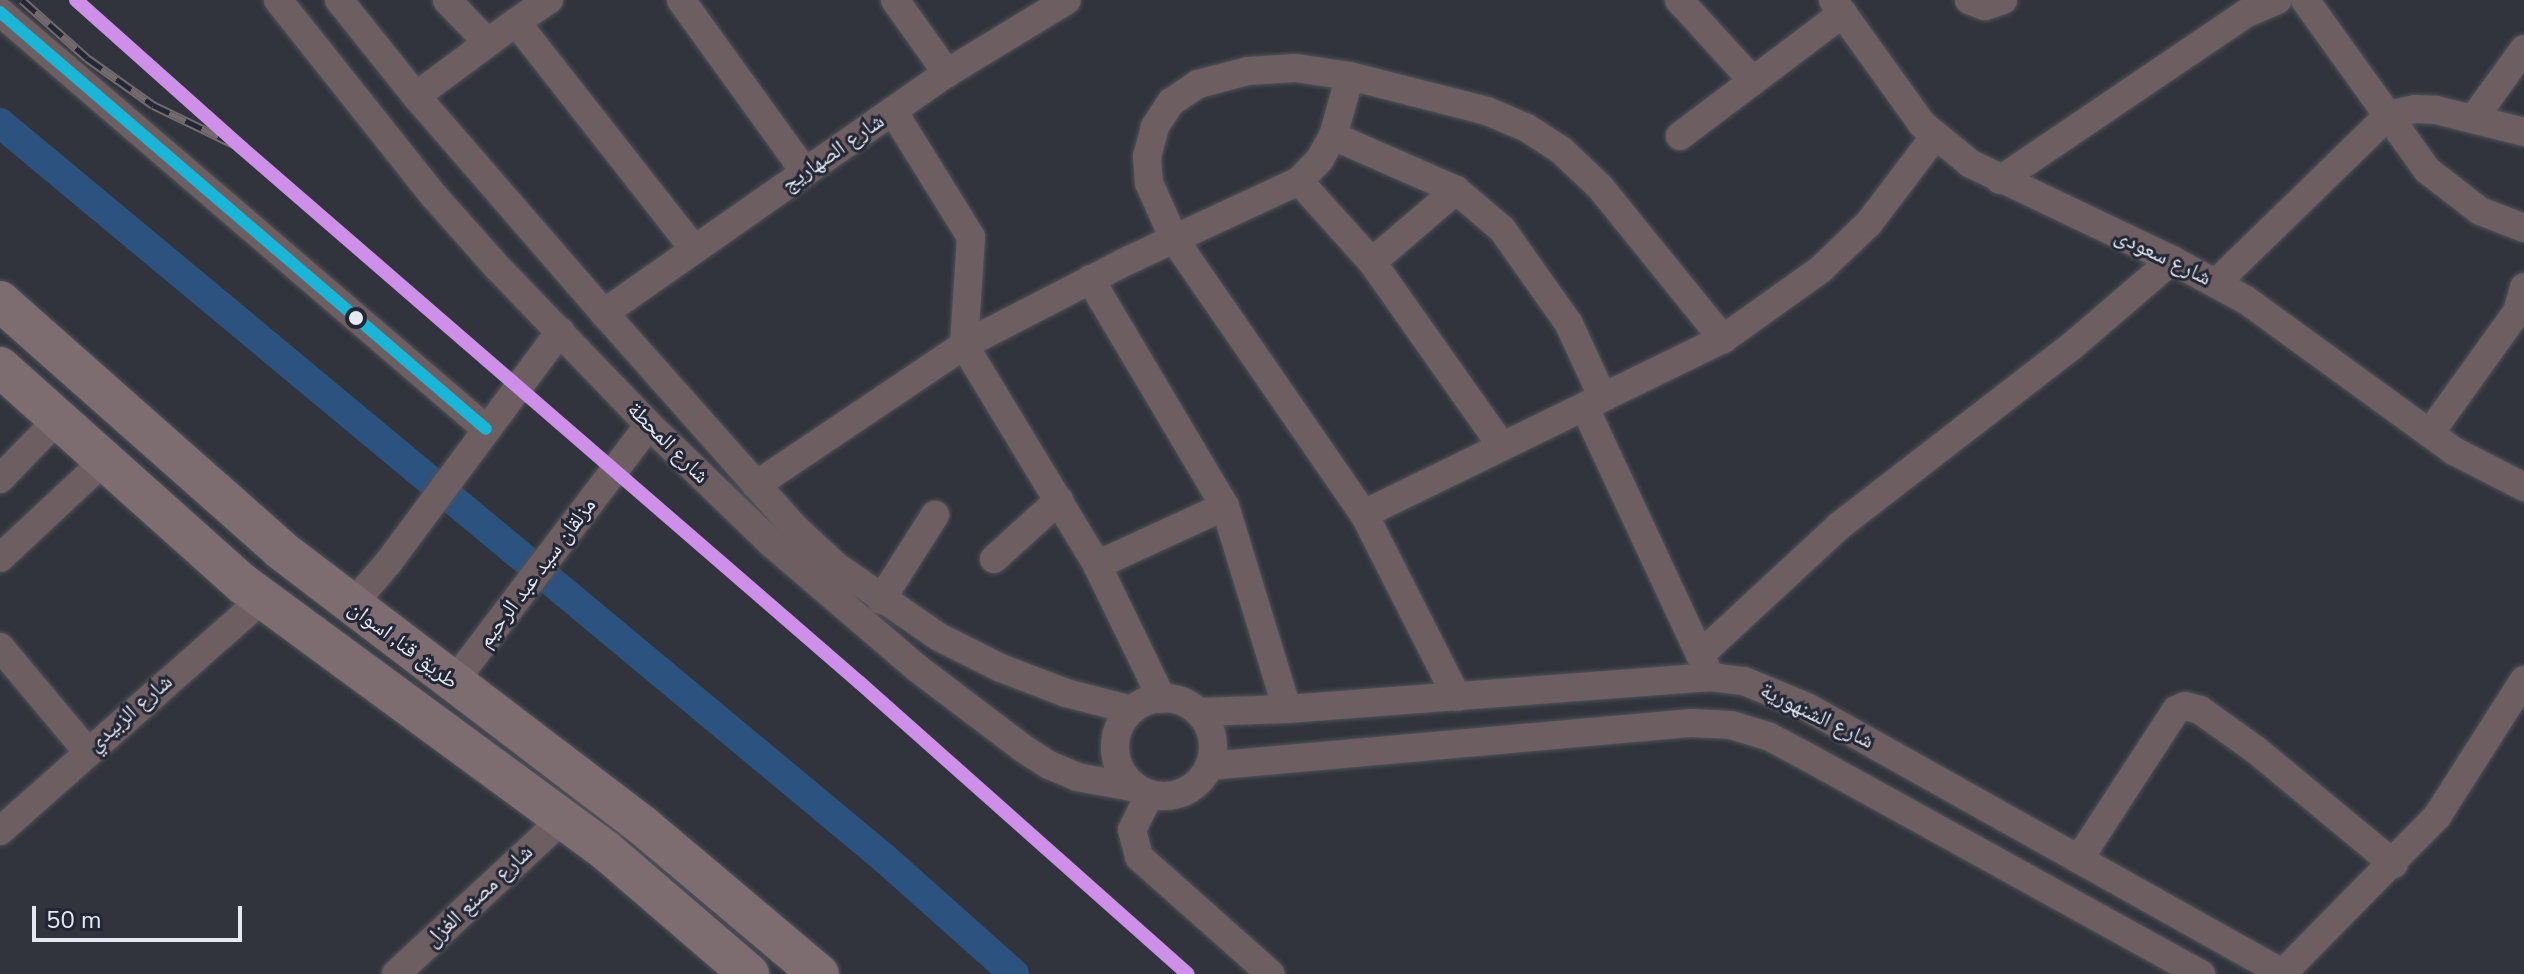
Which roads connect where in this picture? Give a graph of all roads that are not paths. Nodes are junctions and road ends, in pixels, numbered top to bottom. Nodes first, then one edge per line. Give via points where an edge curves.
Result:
1 (278, 0) edge
2 (339, 0) edge
3 (447, 0) edge
4 (549, 0) edge
5 (681, 0) edge
6 (895, 0) edge
7 (1067, 0) edge
8 (1969, 0) edge
9 (2003, 0) edge
10 (2277, 0) edge
11 (2305, 0) edge
12 (1686, 2) edge
13 (1838, 6) edge
14 (2241, 7) edge
15 (0, 12) edge
16 (516, 22) junction
17 (487, 42) junction
18 (2524, 49) edge
19 (947, 73) junction
20 (1350, 76) junction
21 (1753, 81) junction
22 (416, 96) junction
23 (893, 111) junction
24 (2389, 115) junction
25 (2474, 118) junction
26 (2524, 132) edge
27 (1333, 136) junction
28 (1680, 136) dead end
29 (1935, 136) junction
30 (805, 172) junction
31 (2000, 180) junction
32 (1299, 181) junction
33 (1456, 190) junction
34 (2524, 228) edge
35 (1174, 239) junction
36 (694, 249) junction
37 (2172, 260) junction
38 (1372, 262) junction
39 (1090, 279) junction
40 (2216, 283) junction
41 (2524, 287) edge
42 (0, 301) edge
43 (604, 313) junction
44 (560, 331) junction
45 (1723, 339) junction
46 (964, 345) junction
47 (0, 367) edge
48 (1594, 403) junction
49 (59, 418) junction
50 (649, 425) junction
51 (486, 429) junction
52 (2430, 433) junction
53 (1502, 446) junction
54 (106, 459) junction
55 (0, 479) edge
56 (756, 485) junction
57 (2524, 487) edge
58 (1059, 500) junction
59 (1225, 506) junction
60 (1364, 514) junction
61 (935, 515) dead end
62 (0, 558) edge
63 (994, 559) dead end
64 (1097, 565) junction
65 (262, 599) junction
66 (881, 600) junction
67 (351, 606) junction
68 (0, 647) edge
69 (1705, 665) junction
70 (2524, 680) edge
71 (453, 683) junction
72 (1457, 697) junction
73 (1162, 699) junction
74 (1287, 709) junction
75 (1132, 710) junction
76 (1198, 712) junction
77 (87, 751) junction
78 (1209, 766) junction
79 (1143, 791) junction
80 (563, 819) junction
81 (0, 831) edge
82 (2079, 859) junction
83 (2394, 864) junction
84 (397, 974) edge
85 (749, 974) edge
86 (819, 974) edge
87 (1271, 974) edge
88 (2201, 974) edge
89 (2283, 974) edge

1 - 44 street, شارع المحطة via 434,196
2 - 22 street, شارع المحطة
3 - 17 street
4 - 16 street
5 - 30 street
6 - 19 street
7 - 19 street, شارع الصهاريج
8 - 9 street via 1985,6
10 - 14 street
11 - 24 street
12 - 21 street
13 - 21 street
13 - 29 street, شارع سعودى
14 - 31 street
15 - 51 street
16 - 17 street
16 - 36 street
17 - 22 street
18 - 25 street
19 - 23 street, شارع الصهاريج
20 - 27 street
20 - 35 street via 1295,68 1248,71 1198,84 1171,102 1155,127 1147,156 1149,183
20 - 45 street via 1487,111 1561,150 1600,187
21 - 28 street
22 - 43 street, شارع المحطة
23 - 30 street, شارع الصهاريج
23 - 46 street via 971,237
24 - 25 street via 2415,109
24 - 34 street via 2427,170 2461,198
24 - 40 street
25 - 26 street
27 - 32 street
27 - 33 street
29 - 31 street, شارع سعودى
29 - 45 street via 1841,251
30 - 36 street, شارع الصهاريج
31 - 37 street, شارع سعودى
32 - 35 street
32 - 38 street
33 - 38 street
33 - 48 street via 1502,229 1538,275 1569,324
35 - 39 street
35 - 60 street
36 - 43 street, شارع الصهاريج
37 - 40 street, شارع سعودى
37 - 69 street via 2072,346 1839,526
38 - 53 street
39 - 46 street
39 - 59 street
40 - 52 street, شارع سعودى via 2285,325
41 - 52 street via 2517,312
42 - 67 highway, طريق قنا, اسوان
43 - 56 street, شارع المحطة
44 - 50 street, شارع المحطة
44 - 51 street
45 - 48 street
46 - 56 street
46 - 58 street
47 - 49 highway, طريق قنا, اسوان
48 - 53 street
48 - 69 street
49 - 54 highway, طريق قنا, اسوان
49 - 55 street
50 - 71 street, مزلقان سيد عبد الرحيم
50 - 79 street, شارع المحطة via 770,542 970,709 1049,765
51 - 67 street
52 - 57 street, شارع سعودى via 2482,468
53 - 60 street
54 - 62 street
54 - 65 highway, طريق قنا, اسوان
56 - 66 street, شارع المحطة via 805,537
58 - 63 street
58 - 64 street
59 - 64 street
59 - 74 street
60 - 72 street
61 - 66 street
64 - 73 street
65 - 77 street, شارع الزبيدي
65 - 80 highway, طريق قنا, اسوان
66 - 75 street, شارع المحطة via 1001,668
67 - 71 highway, طريق قنا, اسوان
68 - 77 street
69 - 72 street, شارع الشنهورية
69 - 82 street, شارع الشنهورية via 1797,702
70 - 83 street via 2438,815
71 - 86 highway, طريق قنا, اسوان via 642,825
72 - 74 street, شارع الشنهورية
73 - 75 street
73 - 76 street
74 - 76 street, شارع الشنهورية
75 - 79 street via 1116,735 1115,750 1118,765
76 - 78 street via 1211,732
77 - 81 street, شارع الزبيدي
78 - 79 street via 1191,788 1164,796
78 - 88 street, شارع الشنهورية via 1692,723 1731,725 1802,754
79 - 87 street via 1132,830 1139,857
80 - 84 street, شارع مصنع الغزل
80 - 85 highway, طريق قنا, اسوان via 644,881
82 - 83 street via 2176,710 2185,706 2200,710 2256,750
82 - 89 street, شارع الشنهورية
83 - 89 street

